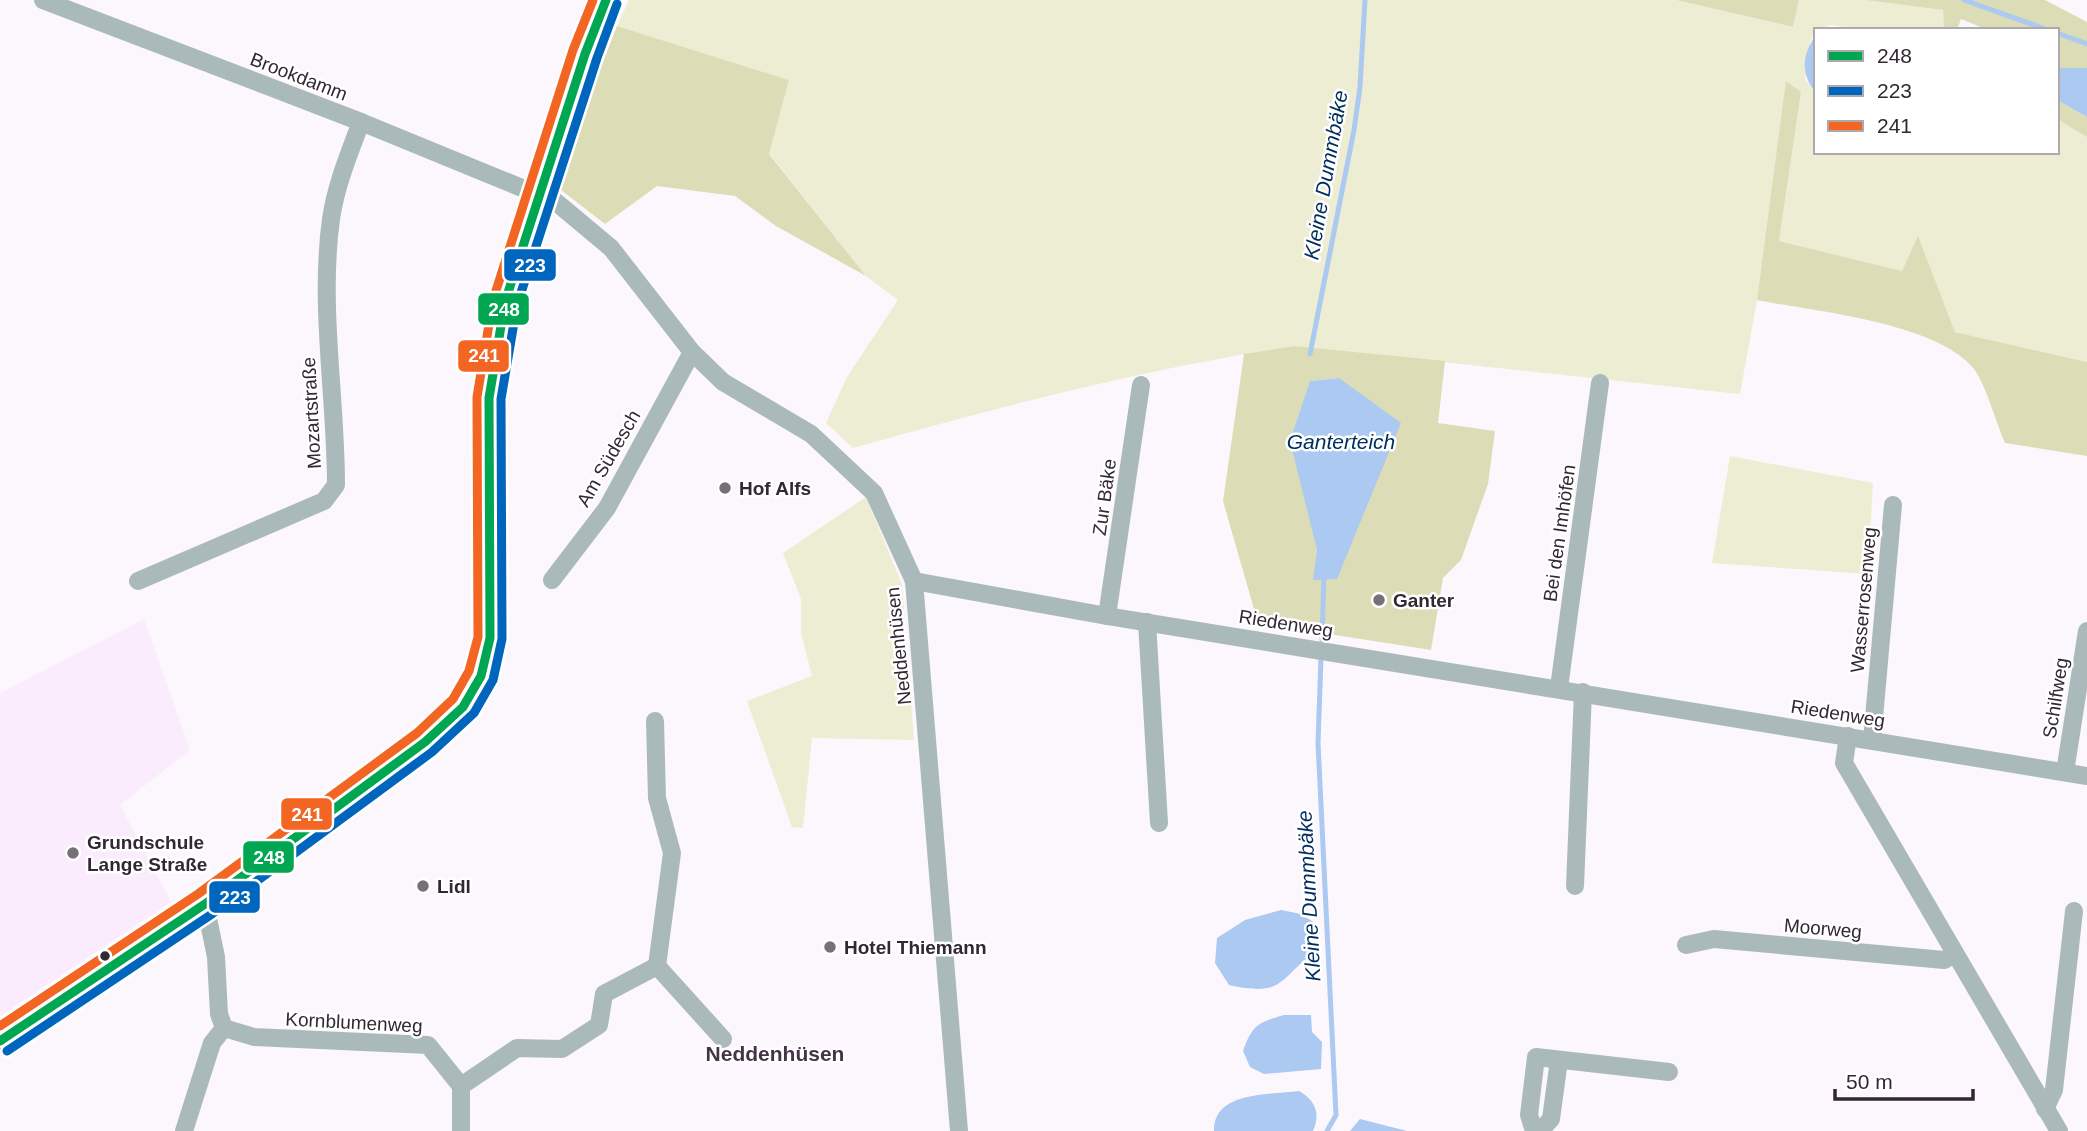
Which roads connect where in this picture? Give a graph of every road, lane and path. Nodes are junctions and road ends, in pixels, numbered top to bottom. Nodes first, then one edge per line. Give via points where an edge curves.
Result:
1 (43, 0) edge
2 (606, 0) edge
3 (361, 122) junction
4 (539, 193) junction
5 (692, 352) junction
6 (1600, 383) dead end
7 (1142, 385) dead end
8 (1893, 505) dead end
9 (552, 580) dead end
10 (138, 581) dead end
11 (914, 581) junction
12 (1107, 616) junction
13 (1147, 622) junction
14 (2087, 631) edge
15 (1559, 688) junction
16 (1583, 692) junction
17 (655, 721) dead end
18 (1848, 736) junction
19 (1872, 740) junction
20 (2065, 772) junction
21 (2087, 776) edge
22 (1159, 823) dead end
23 (1575, 886) dead end
24 (205, 904) junction
25 (2074, 911) dead end
26 (1686, 945) dead end
27 (1955, 954) junction
28 (657, 967) junction
29 (224, 1028) junction
30 (723, 1039) dead end
31 (0, 1041) edge
32 (1559, 1060) junction
33 (1669, 1072) dead end
34 (461, 1086) junction
35 (2045, 1109) junction
36 (184, 1131) edge
37 (461, 1131) edge
38 (959, 1131) edge
39 (1534, 1131) edge
40 (1540, 1131) edge
41 (2059, 1131) edge

1 - 3 street, Brookdamm
2 - 4 street
3 - 4 street, Brookdamm
3 - 10 street, Mozartstraße via 341,174 331,219 327,320 335,485 324,501
4 - 5 street, Neddenhüsen via 579,219 611,248
4 - 24 street via 505,302 489,398 490,638 481,676 463,707 425,743
5 - 9 street, Am Südesch via 607,508
5 - 11 street, Neddenhüsen via 723,382 811,433 874,493
6 - 15 street, Bei den Imhöfen
7 - 12 street, Zur Bäke
8 - 19 street, Wasserrosenweg
11 - 12 street, Riedenweg
11 - 38 street, Neddenhüsen
12 - 13 street, Riedenweg
13 - 15 street, Riedenweg
13 - 22 street
14 - 20 street, Schilfweg
15 - 16 street, Riedenweg
16 - 18 street, Riedenweg
16 - 23 street
17 - 28 street via 657,798 672,853
18 - 19 street, Riedenweg
18 - 27 street via 1844,763
19 - 20 street, Riedenweg
20 - 21 street, Riedenweg
24 - 29 street
24 - 31 street
25 - 35 street via 2054,1090
26 - 27 street, Moorweg via 1714,939 1944,960
27 - 35 street
28 - 30 street
28 - 34 street via 604,994 599,1025 562,1049 517,1048
29 - 34 street, Kornblumenweg via 254,1037 428,1045
29 - 36 street via 212,1043
32 - 33 street
32 - 39 street via 1536,1057 1529,1115
32 - 40 street via 1551,1119
34 - 37 street
35 - 41 street

